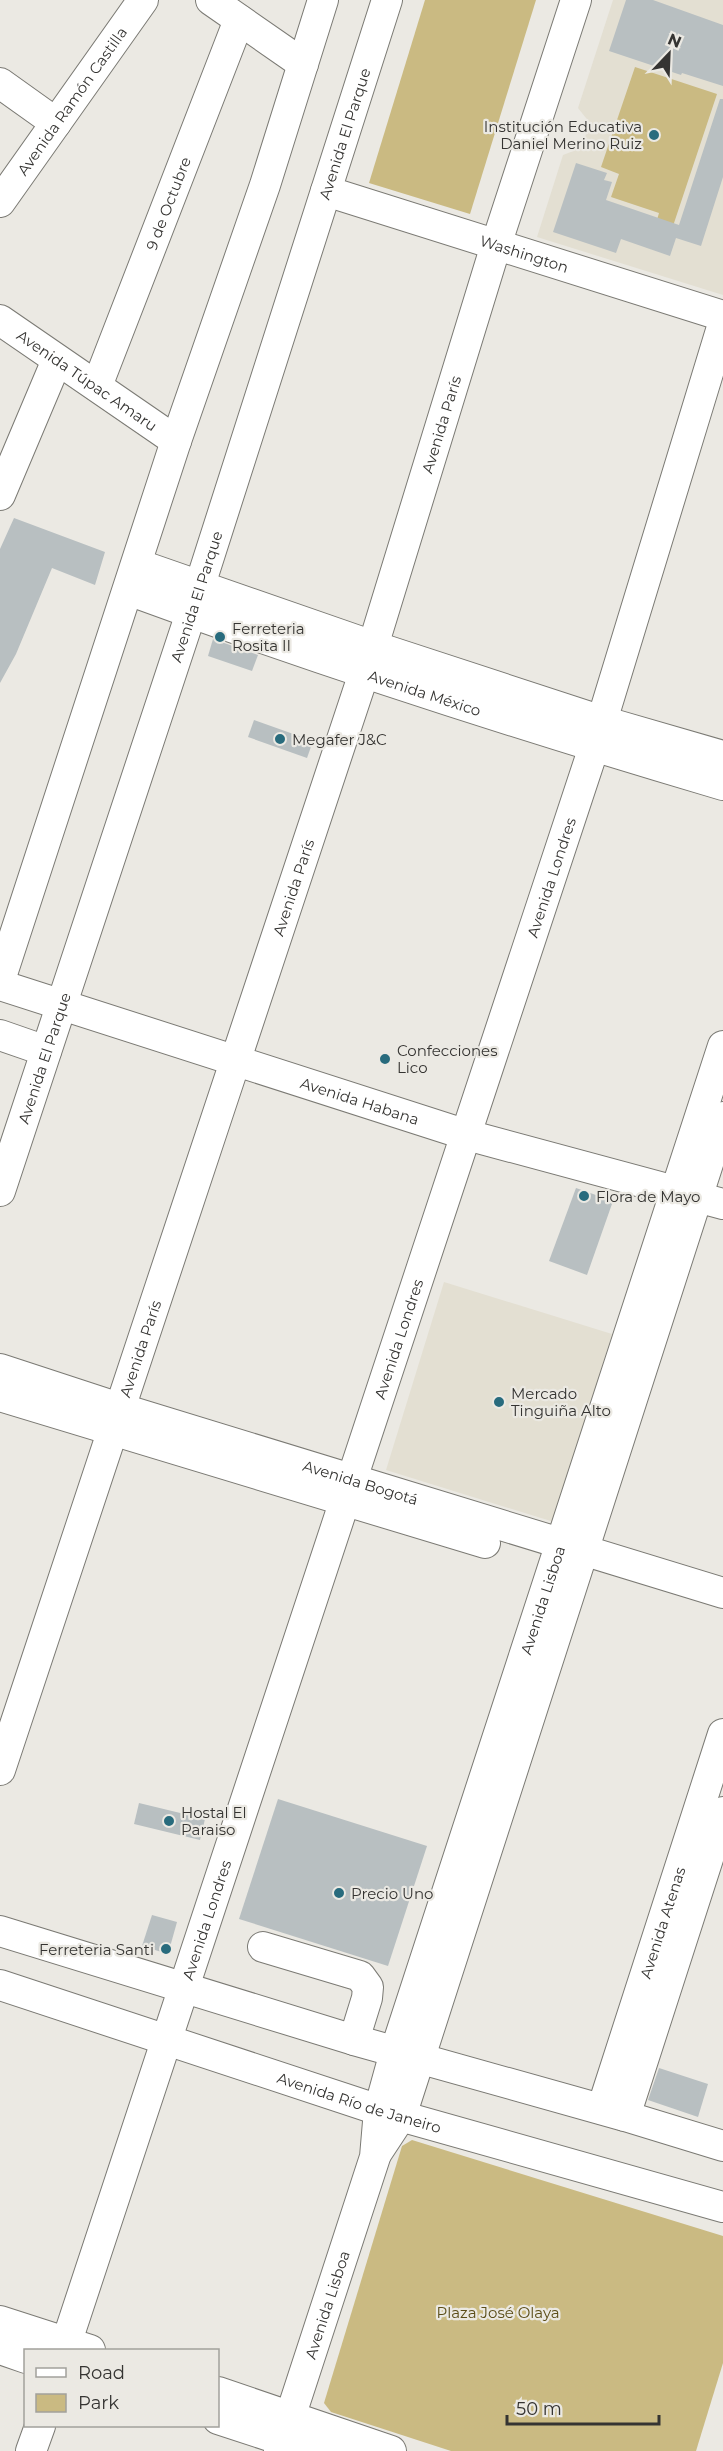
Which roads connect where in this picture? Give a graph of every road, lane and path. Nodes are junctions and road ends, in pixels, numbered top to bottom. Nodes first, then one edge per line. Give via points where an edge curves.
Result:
1 (143, 0) edge
2 (211, 0) edge
3 (323, 0) edge
4 (387, 0) edge
5 (576, 0) edge
6 (239, 20) junction
7 (303, 64) junction
8 (0, 83) edge
9 (56, 123) junction
10 (326, 191) junction
11 (0, 202) edge
12 (496, 244) junction
13 (723, 316) edge
14 (0, 320) edge
15 (723, 324) edge
16 (57, 360) junction
17 (97, 386) junction
18 (176, 441) junction
19 (0, 495) edge
20 (133, 577) junction
21 (194, 599) junction
22 (369, 659) junction
23 (598, 734) junction
24 (723, 756) edge
25 (723, 785) edge
26 (0, 980) edge
27 (0, 985) edge
28 (62, 1006) junction
29 (0, 1035) edge
30 (723, 1046) edge
31 (46, 1051) junction
32 (234, 1061) junction
33 (723, 1117) edge
34 (467, 1135) junction
35 (0, 1191) edge
36 (699, 1197) edge
37 (0, 1369) edge
38 (0, 1396) edge
39 (116, 1419) junction
40 (350, 1491) junction
41 (568, 1557) junction
42 (723, 1593) edge
43 (723, 1613) edge
44 (723, 1734) edge
45 (0, 1770) edge
46 (723, 1812) edge
47 (0, 1931) edge
48 (263, 1947) dead end
49 (0, 1985) edge
50 (184, 1987) junction
51 (167, 2040) junction
52 (354, 2040) junction
53 (407, 2055) junction
54 (613, 2112) junction
55 (390, 2113) junction
56 (723, 2146) edge
57 (723, 2207) edge
58 (0, 2321) edge
59 (73, 2348) edge
60 (0, 2349) edge
61 (24, 2357) edge
62 (219, 2393) edge
63 (219, 2419) edge
64 (40, 2427) edge
65 (284, 2435) edge
66 (31, 2451) edge
67 (332, 2451) edge
68 (391, 2451) edge

1 - 9 street, Avenida Ramón Castilla
2 - 6 street
3 - 7 street
4 - 10 street, Avenida El Parque
5 - 12 street, Avenida París
6 - 7 street
6 - 17 street, 9 de Octubre
7 - 18 street
8 - 9 street
9 - 11 street, Avenida Ramón Castilla
10 - 12 street, Washington
10 - 21 street, Avenida El Parque
12 - 13 street, Washington
12 - 22 street, Avenida París
14 - 16 street, Avenida Túpac Amaru
15 - 23 street, Avenida Londres
16 - 17 street, Avenida Túpac Amaru
16 - 19 street
17 - 18 street, Avenida Túpac Amaru
18 - 20 street
20 - 21 street, Avenida México
20 - 26 street
21 - 22 street, Avenida México
21 - 28 street, Avenida El Parque
22 - 23 street, Avenida México
22 - 32 street, Avenida París
23 - 24 street, Avenida México
23 - 25 street, Avenida México
23 - 34 street, Avenida Londres
27 - 28 street, Avenida Habana
28 - 31 street, Avenida El Parque
28 - 32 street, Avenida Habana
29 - 31 street
30 - 36 street, Avenida Lisboa
31 - 35 street, Avenida El Parque
32 - 34 street, Avenida Habana
32 - 39 street, Avenida París
33 - 36 street, Avenida Lisboa
34 - 36 street, Avenida Habana
34 - 40 street, Avenida Londres
36 - 41 street, Avenida Lisboa
37 - 39 street, Avenida Bogotá
38 - 39 street, Avenida Bogotá
39 - 40 street, Avenida Bogotá
39 - 45 street, Avenida París
40 - 41 street, Avenida Bogotá
40 - 50 street, Avenida Londres
41 - 42 street, Avenida Bogotá
41 - 43 street, Avenida Bogotá
41 - 53 street, Avenida Lisboa
44 - 54 street, Avenida Atenas
46 - 54 street, Avenida Atenas
47 - 50 street
48 - 52 street via 360,1976 368,1987 367,1998
49 - 51 street, Avenida Río de Janeiro
50 - 51 street, Avenida Londres
50 - 52 street
51 - 55 street, Avenida Río de Janeiro
51 - 59 street, Avenida Londres
52 - 53 street
53 - 54 street
53 - 55 street, Avenida Lisboa
54 - 56 street
55 - 57 street, Avenida Río de Janeiro
55 - 65 street, Avenida Lisboa
58 - 59 street
60 - 61 street
62 - 65 street
63 - 65 street
64 - 66 street
65 - 67 street
65 - 68 street

